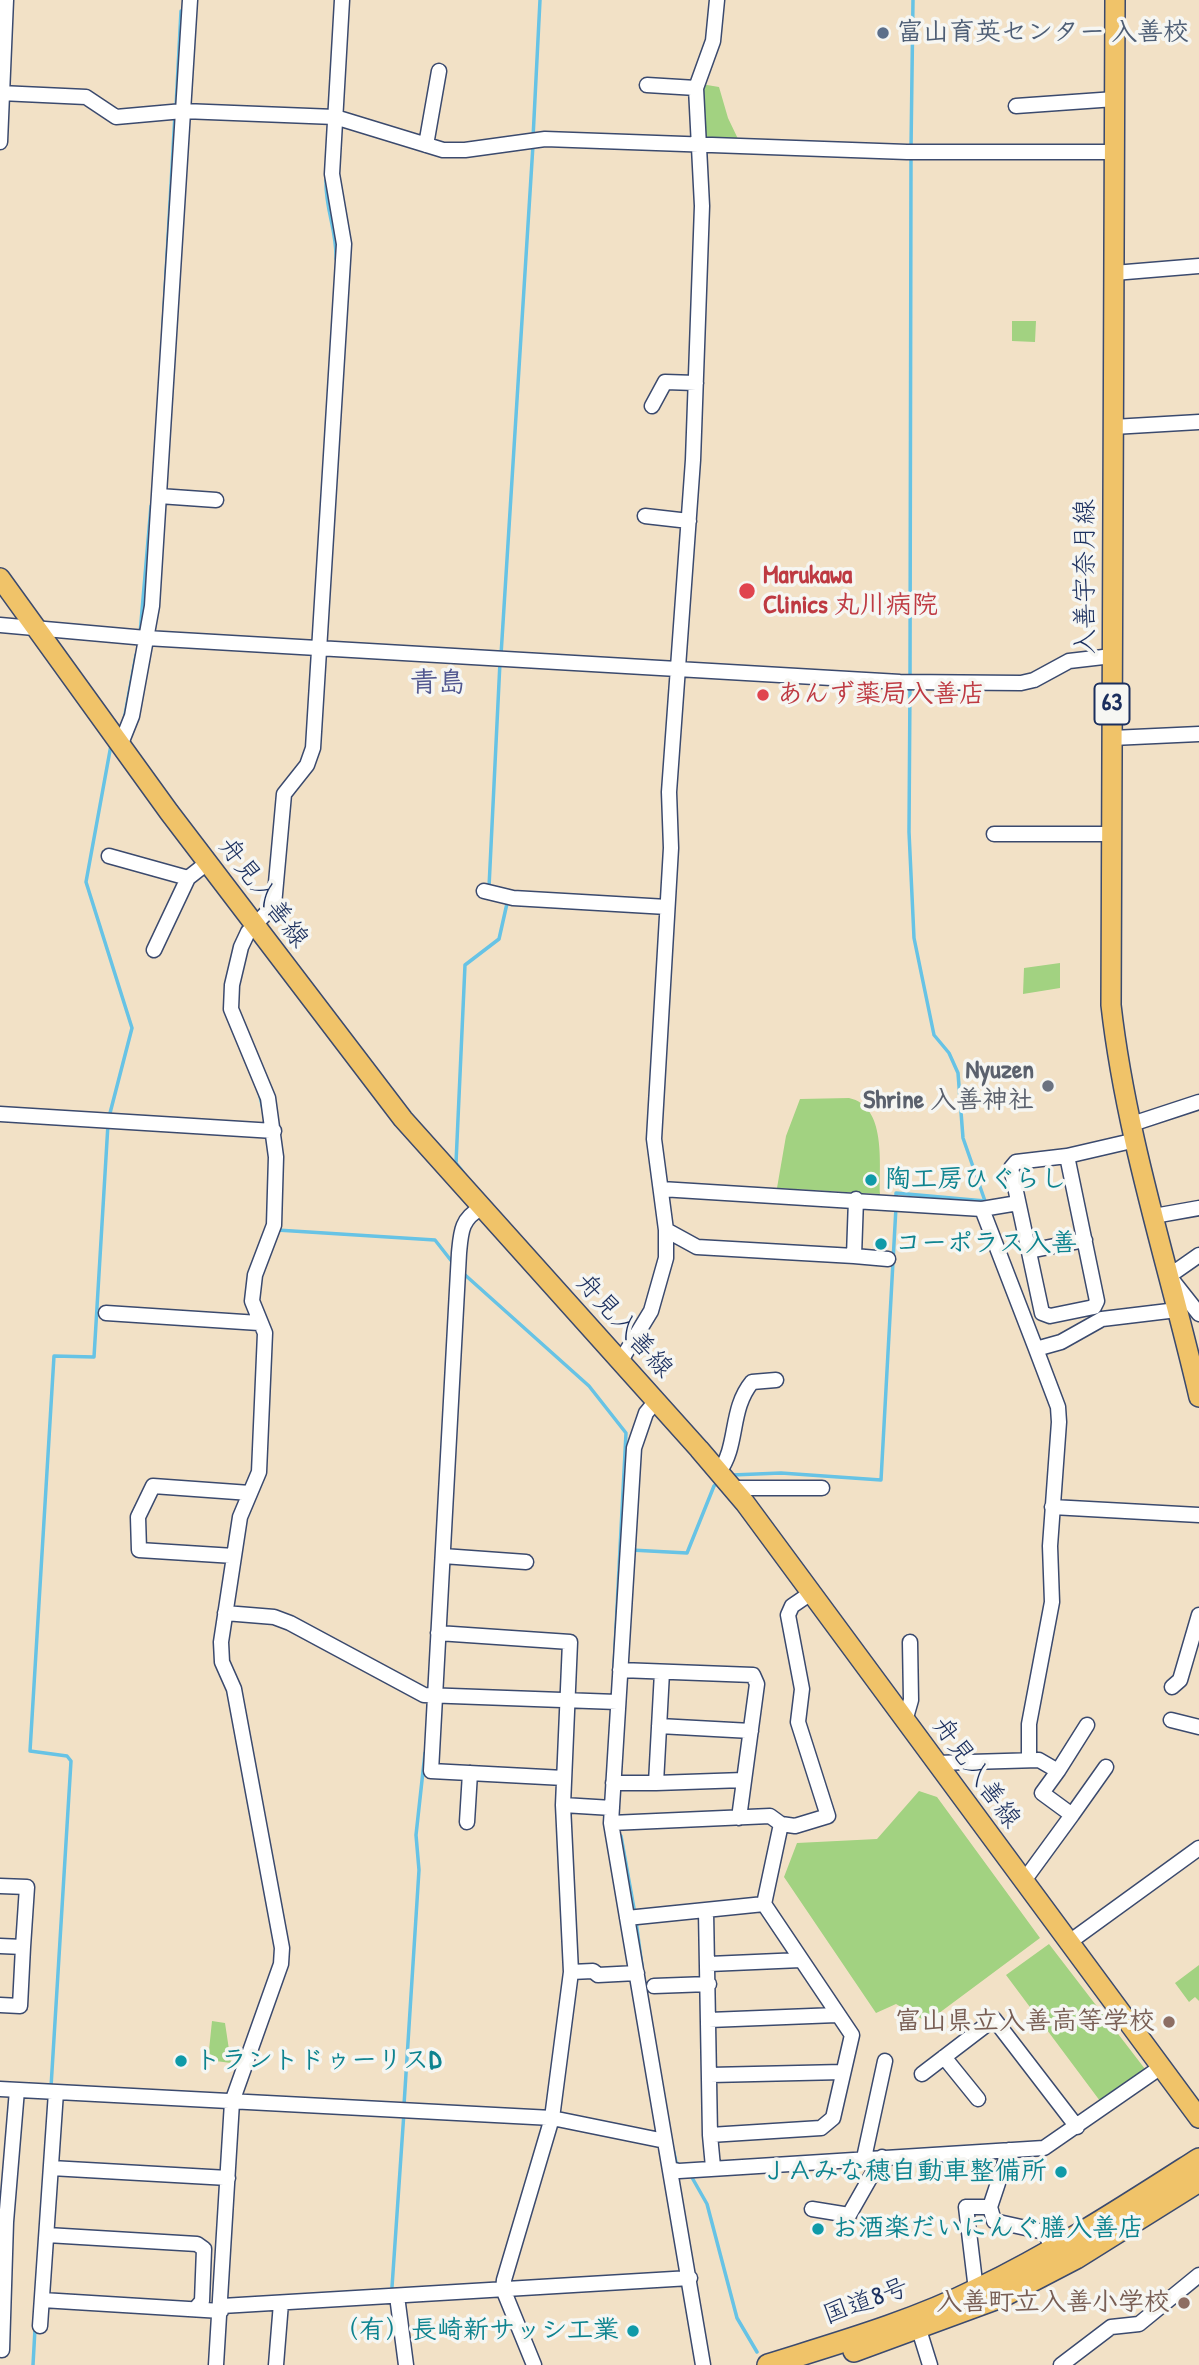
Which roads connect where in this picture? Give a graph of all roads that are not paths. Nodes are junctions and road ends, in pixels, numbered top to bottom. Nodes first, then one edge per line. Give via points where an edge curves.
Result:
1 (6, 0) edge
2 (190, 0) edge
3 (342, 0) edge
4 (717, 0) edge
5 (1115, 0) edge
6 (439, 71) dead end
7 (647, 85) dead end
8 (696, 88) junction
9 (2, 93) edge
10 (1115, 99) junction
11 (1016, 106) dead end
12 (183, 111) junction
13 (335, 117) junction
14 (0, 142) edge
15 (426, 145) junction
16 (700, 145) junction
17 (1116, 152) junction
18 (1199, 266) edge
19 (1114, 273) junction
20 (696, 383) junction
21 (652, 406) dead end
22 (1199, 422) edge
23 (1113, 427) junction
24 (159, 496) junction
25 (216, 500) dead end
26 (645, 516) dead end
27 (689, 521) junction
28 (0, 578) edge
29 (0, 625) edge
30 (34, 626) junction
31 (146, 638) junction
32 (319, 648) junction
33 (1112, 656) junction
34 (678, 671) junction
35 (1199, 734) edge
36 (1112, 738) junction
37 (120, 746) junction
38 (994, 834) dead end
39 (1111, 834) junction
40 (110, 856) dead end
41 (207, 863) junction
42 (188, 878) junction
43 (484, 891) dead end
44 (667, 907) junction
45 (255, 926) junction
46 (154, 950) dead end
47 (1199, 1102) edge
48 (0, 1114) edge
49 (274, 1131) junction
50 (1134, 1132) junction
51 (1067, 1156) junction
52 (661, 1189) junction
53 (856, 1199) junction
54 (1018, 1203) junction
55 (481, 1208) junction
56 (1199, 1208) edge
57 (982, 1209) junction
58 (1154, 1216) junction
59 (666, 1230) junction
60 (1085, 1240) junction
61 (1029, 1251) junction
62 (1199, 1255) edge
63 (854, 1256) junction
64 (888, 1259) dead end
65 (1169, 1276) junction
66 (1177, 1310) junction
67 (106, 1313) dead end
68 (1199, 1314) edge
69 (259, 1323) junction
70 (1037, 1349) junction
71 (620, 1362) junction
72 (776, 1380) dead end
73 (1199, 1397) edge
74 (656, 1401) junction
75 (719, 1472) junction
76 (732, 1488) junction
77 (822, 1488) dead end
78 (250, 1493) junction
79 (1052, 1507) junction
80 (1199, 1515) edge
81 (234, 1556) junction
82 (443, 1556) junction
83 (526, 1562) dead end
84 (811, 1593) junction
85 (225, 1613) junction
86 (1199, 1615) edge
87 (438, 1633) junction
88 (910, 1642) dead end
89 (620, 1670) junction
90 (662, 1672) junction
91 (1172, 1688) dead end
92 (435, 1695) junction
93 (568, 1701) junction
94 (617, 1702) junction
95 (1171, 1720) dead end
96 (905, 1721) junction
97 (1087, 1725) dead end
98 (659, 1726) junction
99 (1199, 1727) edge
100 (751, 1731) junction
101 (1029, 1760) junction
102 (936, 1763) junction
103 (1106, 1767) dead end
104 (1058, 1771) junction
105 (470, 1773) junction
106 (564, 1778) junction
107 (744, 1780) junction
108 (613, 1783) junction
109 (656, 1783) junction
110 (563, 1805) junction
111 (612, 1808) junction
112 (1072, 1815) junction
113 (739, 1818) junction
114 (467, 1822) dead end
115 (611, 1823) junction
116 (781, 1824) junction
117 (1199, 1849) edge
118 (1023, 1882) junction
119 (0, 1886) edge
120 (764, 1905) junction
121 (706, 1910) junction
122 (627, 1918) junction
123 (1068, 1943) junction
124 (0, 1946) edge
125 (23, 1948) junction
126 (801, 1960) junction
127 (709, 1964) junction
128 (571, 1972) junction
129 (636, 1973) junction
130 (709, 1983) junction
131 (654, 1986) dead end
132 (0, 2005) edge
133 (837, 2015) junction
134 (709, 2020) junction
135 (944, 2057) junction
136 (886, 2061) dead end
137 (1161, 2067) junction
138 (843, 2072) junction
139 (922, 2074) dead end
140 (710, 2075) junction
141 (0, 2089) edge
142 (17, 2090) junction
143 (56, 2092) junction
144 (978, 2099) dead end
145 (232, 2102) junction
146 (552, 2118) junction
147 (1199, 2118) edge
148 (1077, 2127) junction
149 (710, 2135) junction
150 (665, 2141) junction
151 (7, 2149) edge
152 (1009, 2150) junction
153 (882, 2157) junction
154 (864, 2158) junction
155 (1199, 2160) edge
156 (713, 2167) junction
157 (51, 2168) junction
158 (670, 2169) junction
159 (228, 2178) junction
160 (1199, 2181) edge
161 (989, 2207) junction
162 (812, 2209) dead end
163 (3, 2221) edge
164 (47, 2235) junction
165 (1054, 2250) junction
166 (1199, 2275) edge
167 (690, 2278) junction
168 (2, 2286) edge
169 (503, 2289) junction
170 (976, 2290) junction
171 (397, 2295) junction
172 (42, 2300) junction
173 (281, 2302) junction
174 (196, 2308) junction
175 (221, 2308) junction
176 (915, 2315) junction
177 (40, 2326) dead end
178 (2, 2350) dead end
179 (216, 2365) edge
180 (276, 2365) edge
181 (406, 2365) edge
182 (534, 2365) edge
183 (703, 2365) edge
184 (768, 2365) edge
185 (814, 2365) edge
186 (930, 2365) edge
187 (1061, 2365) edge

1 - 9 street
2 - 12 street
3 - 13 street
4 - 8 street via 713,41
5 - 10 main road, 入善宇奈月線 / 63
6 - 15 street
7 - 8 street
8 - 16 street
9 - 12 street via 86,97 116,117
9 - 14 street
10 - 11 street
10 - 17 main road, 入善宇奈月線 / 63
12 - 13 street
12 - 24 street
13 - 15 street
13 - 32 street via 332,174 344,244
15 - 16 street via 465,150 545,139
16 - 17 street via 907,152
16 - 20 street
17 - 19 main road, 入善宇奈月線 / 63
18 - 19 street
19 - 23 main road, 入善宇奈月線 / 63
20 - 21 street via 665,382
20 - 27 street
22 - 23 street
23 - 33 main road, 入善宇奈月線 / 63
24 - 25 street
24 - 31 street
26 - 27 street
27 - 34 street
28 - 30 main road, 舟見入善線
29 - 30 street
30 - 31 street
30 - 37 main road, 舟見入善線
31 - 32 street
31 - 37 street via 132,716
32 - 34 street
32 - 45 street via 313,748 307,765 284,794 274,905
33 - 34 street via 1069,661 1021,683
33 - 36 main road, 入善宇奈月線 / 63
34 - 44 street
35 - 36 street
36 - 39 main road, 入善宇奈月線 / 63
37 - 41 main road, 舟見入善線
38 - 39 street
39 - 50 main road, 入善宇奈月線 / 63 via 1111,1005
40 - 42 street
41 - 42 street
41 - 45 main road, 舟見入善線
42 - 46 street
43 - 44 street via 513,898
44 - 52 street via 654,1145
45 - 49 street via 241,947 231,1009 268,1098
45 - 55 main road, 舟見入善線 via 403,1119
47 - 50 street
48 - 49 street
49 - 69 street via 274,1225 255,1275 251,1301
50 - 51 street
50 - 58 main road, 入善宇奈月線 / 63
51 - 54 street via 1016,1162 1011,1168
51 - 60 street
52 - 53 street
52 - 59 street
53 - 57 street
53 - 63 street
54 - 57 street
54 - 61 street
55 - 71 main road, 舟見入善線
55 - 82 street via 468,1215 462,1226
56 - 58 street
57 - 70 street
58 - 65 main road, 入善宇奈月線 / 63
59 - 63 street via 697,1247
59 - 71 street via 659,1292
60 - 61 street
60 - 61 street via 1097,1300 1094,1307 1050,1316 1042,1313
62 - 65 street
63 - 64 street
65 - 66 main road, 入善宇奈月線 / 63
65 - 68 street
66 - 70 street via 1102,1320
66 - 73 main road, 入善宇奈月線 / 63
67 - 69 street
69 - 78 street via 265,1333 259,1472
70 - 79 street via 1058,1407
71 - 74 main road, 舟見入善線
72 - 75 street via 752,1382 740,1396 726,1462
74 - 75 main road, 舟見入善線
74 - 89 street via 646,1413 634,1448
75 - 76 main road, 舟見入善線
76 - 77 street
76 - 84 main road, 舟見入善線
78 - 81 street via 240,1517
78 - 81 street via 153,1486 138,1517 139,1550
79 - 80 street
79 - 101 street via 1052,1602 1029,1724
81 - 85 street
82 - 83 street
82 - 87 street
84 - 96 main road, 舟見入善線
84 - 116 street via 792,1606 788,1615 802,1689 798,1721 828,1816 795,1826
85 - 92 street via 290,1623 424,1695
85 - 145 street via 222,1661 234,1689 282,1948 281,1964
86 - 91 street via 1180,1679
87 - 92 street
87 - 93 street via 570,1642
88 - 96 street via 911,1700
89 - 90 street
89 - 94 street
90 - 98 street
90 - 100 street via 753,1675 757,1684
92 - 93 street
92 - 105 street via 431,1771
93 - 94 street
93 - 106 street
94 - 108 street
95 - 99 street
96 - 102 main road, 舟見入善線
97 - 104 street
98 - 100 street
98 - 109 street
100 - 107 street
101 - 102 street
101 - 104 street via 1040,1760
102 - 118 main road, 舟見入善線
103 - 112 street
104 - 112 street via 1042,1793
105 - 106 street
105 - 114 street
106 - 110 street
107 - 109 street
107 - 113 street
108 - 109 street
108 - 111 street
110 - 111 street
110 - 128 street
111 - 115 street
112 - 118 street
113 - 115 street
113 - 116 street via 770,1816
115 - 122 street
116 - 120 street
117 - 123 street
118 - 123 main road, 舟見入善線
119 - 125 street via 27,1888
120 - 121 street
120 - 126 street
121 - 122 street
121 - 127 street
122 - 129 street
123 - 137 main road, 舟見入善線
124 - 125 street
125 - 132 street via 20,2006
126 - 127 street
126 - 133 street
127 - 130 street
128 - 129 street
128 - 146 street
129 - 150 street
130 - 131 street
130 - 134 street
133 - 134 street
133 - 138 street via 852,2035
134 - 140 street
135 - 139 street
135 - 144 street
135 - 148 street via 994,2020
136 - 154 street
137 - 147 main road, 舟見入善線
137 - 148 street
138 - 140 street
138 - 149 street via 833,2118 821,2128
140 - 149 street
141 - 142 street
142 - 143 street
142 - 151 street
143 - 145 street
143 - 157 street
145 - 146 street
145 - 159 street
146 - 150 street
146 - 169 street
148 - 152 street via 1044,2148
149 - 156 street
150 - 158 street
151 - 163 street
152 - 153 street
152 - 161 street
153 - 154 street
153 - 162 street via 849,2215
154 - 156 street
155 - 165 highway, 国道8号
156 - 158 street
157 - 159 street
157 - 164 street
158 - 167 street
159 - 175 street
160 - 185 highway, 国道8号 via 1076,2258 1001,2297
161 - 165 street via 994,2221 1044,2232
161 - 170 street via 966,2207
163 - 168 street
164 - 172 street
164 - 174 street via 197,2244 204,2249 202,2301
165 - 170 highway, 国道8号
166 - 187 street via 1139,2324 1111,2327
167 - 169 street
167 - 183 street
168 - 178 street
169 - 171 street
169 - 182 street
170 - 176 highway, 国道8号
171 - 173 street
171 - 181 street
172 - 174 street
172 - 177 street
173 - 175 street
173 - 180 street
174 - 175 street
175 - 179 street
176 - 184 highway, 国道8号
176 - 186 street

